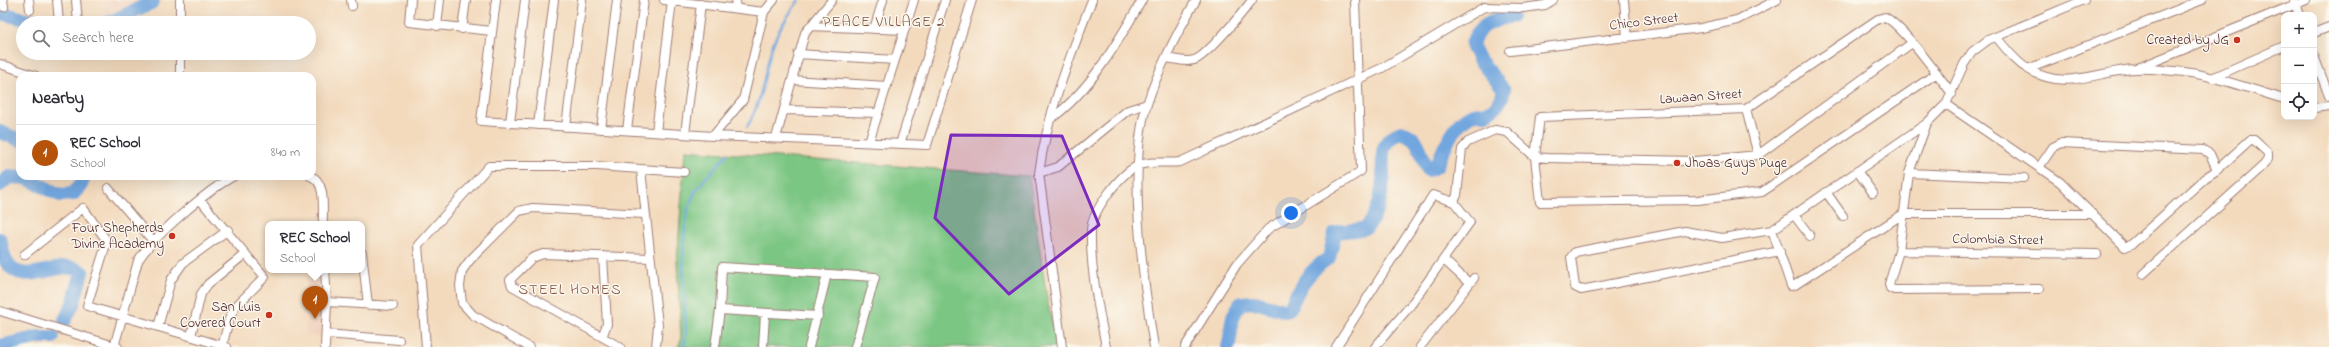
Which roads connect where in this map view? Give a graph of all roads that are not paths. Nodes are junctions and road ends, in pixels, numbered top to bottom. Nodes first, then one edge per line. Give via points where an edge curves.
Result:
1 (29, 0) edge
2 (57, 0) edge
3 (76, 0) edge
4 (180, 0) edge
5 (412, 0) edge
6 (440, 0) edge
7 (466, 0) edge
8 (496, 0) edge
9 (525, 0) edge
10 (554, 0) edge
11 (582, 0) edge
12 (617, 0) edge
13 (644, 0) edge
14 (668, 0) edge
15 (774, 0) edge
16 (832, 0) edge
17 (883, 0) edge
18 (914, 0) edge
19 (945, 0) edge
20 (972, 0) edge
21 (1092, 0) edge
22 (1142, 0) edge
23 (1252, 0) edge
24 (1355, 0) edge
25 (1553, 0) edge
26 (1624, 0) edge
27 (1777, 0) edge
28 (2084, 0) edge
29 (2202, 0) edge
30 (2306, 0) edge
31 (1194, 1) edge
32 (2294, 2) edge
33 (701, 4) junction
34 (735, 4) edge
35 (30, 10) dead end
36 (764, 12) junction
37 (2298, 12) edge
38 (58, 16) edge
39 (77, 16) edge
40 (180, 16) edge
41 (437, 26) junction
42 (810, 26) junction
43 (2329, 27) edge
44 (462, 29) junction
45 (874, 30) junction
46 (904, 30) junction
47 (492, 31) junction
48 (2317, 32) edge
49 (1996, 36) junction
50 (1627, 38) junction
51 (1912, 43) junction
52 (2281, 47) edge
53 (1510, 51) dead end
54 (798, 54) junction
55 (1166, 58) junction
56 (180, 60) edge
57 (895, 60) junction
58 (0, 64) edge
59 (2317, 64) edge
60 (2028, 69) junction
61 (2134, 69) junction
62 (2329, 71) edge
63 (24, 72) edge
64 (180, 72) edge
65 (1937, 73) junction
66 (2321, 74) junction
67 (2212, 78) junction
68 (1358, 79) junction
69 (792, 80) junction
70 (887, 86) junction
71 (1952, 94) junction
72 (2329, 96) edge
73 (2281, 98) edge
74 (1147, 104) junction
75 (1946, 104) junction
76 (2329, 106) edge
77 (2317, 108) edge
78 (1746, 109) junction
79 (785, 110) junction
80 (878, 113) junction
81 (1052, 118) junction
82 (510, 123) junction
83 (1927, 123) junction
84 (538, 125) junction
85 (566, 127) junction
86 (601, 129) junction
87 (627, 130) junction
88 (656, 132) junction
89 (685, 134) junction
90 (713, 136) junction
91 (776, 138) junction
92 (869, 142) junction
93 (900, 144) junction
94 (1758, 155) junction
95 (1535, 157) junction
96 (1138, 165) junction
97 (2040, 166) junction
98 (641, 170) junction
99 (2217, 170) junction
100 (1857, 171) junction
101 (684, 172) dead end
102 (1909, 173) junction
103 (1039, 174) junction
104 (316, 178) edge
105 (2024, 178) dead end
106 (229, 180) edge
107 (108, 188) dead end
108 (1826, 192) junction
109 (1873, 193) dead end
110 (201, 201) junction
111 (1454, 202) junction
112 (644, 214) junction
113 (1902, 214) junction
114 (2093, 214) junction
115 (1794, 215) junction
116 (1843, 216) dead end
117 (323, 221) edge
118 (228, 230) junction
119 (1772, 230) junction
120 (1810, 236) dead end
121 (153, 241) junction
122 (1780, 251) junction
123 (1899, 252) junction
124 (246, 254) junction
125 (2097, 254) dead end
126 (24, 255) dead end
127 (602, 256) junction
128 (650, 258) junction
129 (1444, 260) junction
130 (326, 273) edge
131 (364, 273) edge
132 (827, 274) junction
133 (2142, 274) dead end
134 (2039, 289) dead end
135 (327, 302) junction
136 (368, 305) junction
137 (393, 306) dead end
138 (720, 310) junction
139 (0, 311) edge
140 (765, 314) junction
141 (818, 316) junction
142 (122, 317) junction
143 (158, 327) junction
144 (326, 334) junction
145 (191, 336) junction
146 (602, 337) junction
147 (399, 340) dead end
148 (116, 347) edge
149 (224, 347) edge
150 (325, 347) edge
151 (426, 347) edge
152 (529, 347) edge
153 (620, 347) edge
154 (656, 347) edge
155 (715, 347) edge
156 (763, 347) edge
157 (809, 347) edge
158 (855, 347) edge
159 (1062, 347) edge
160 (1106, 347) edge
161 (1154, 347) edge
162 (1185, 347) edge
163 (1336, 347) edge
164 (1375, 347) edge
165 (1420, 347) edge

1 - 35 street
2 - 38 street
3 - 39 street
4 - 40 street
5 - 41 street via 409,22
6 - 41 street
7 - 44 street
8 - 47 street
9 - 82 street
10 - 84 street
11 - 85 street
12 - 86 street
13 - 87 street
14 - 33 street
14 - 88 street
15 - 36 street
16 - 42 street
17 - 45 street
18 - 46 street
19 - 93 street
20 - 93 street via 927,145
21 - 81 street via 1063,76
22 - 81 street via 1117,44 1068,107
23 - 55 street via 1196,60
24 - 68 street
25 - 68 street via 1545,5 1523,8 1484,8 1382,68
26 - 50 street
27 - 50 street, Chico Street via 1737,20 1701,28
28 - 49 street
29 - 60 street
30 - 32 street
31 - 55 street
32 - 37 street
32 - 61 street
33 - 34 street
33 - 89 street
34 - 36 street
36 - 90 street via 743,100
41 - 44 street
42 - 45 street
42 - 54 street
43 - 48 street
44 - 47 street
45 - 46 street
46 - 57 street
47 - 82 street via 481,121
49 - 60 street via 2011,55
49 - 71 street via 1972,52 1964,64
50 - 53 street, Chico Street
51 - 65 street
51 - 78 street, Lawaan Street via 1891,20 1885,17 1878,19
51 - 94 street
52 - 67 street
54 - 57 street
54 - 69 street
55 - 74 street
56 - 64 street
57 - 70 street
58 - 63 street
59 - 66 street
60 - 61 street via 2053,80 2071,80
61 - 67 street via 2176,71
62 - 66 street
65 - 71 street
65 - 95 street via 1762,192 1698,200 1540,202
66 - 72 street
67 - 73 street
68 - 96 street via 1180,162 1149,162
68 - 162 street via 1361,171 1268,229 1237,264
69 - 70 street
69 - 79 street
70 - 80 street
71 - 75 street
74 - 96 street via 1138,146
74 - 103 street via 1128,110 1058,167
75 - 83 street
75 - 97 street
76 - 77 street
78 - 94 street
78 - 95 street, Lawaan Street via 1540,117
79 - 80 street
79 - 91 street
80 - 92 street
81 - 103 street
82 - 84 street
83 - 100 street
83 - 102 street
84 - 85 street
85 - 86 street
86 - 87 street
87 - 88 street
88 - 89 street
89 - 90 street
90 - 91 street
91 - 92 street
92 - 93 street
94 - 95 street via 1695,161
95 - 111 street via 1507,132 1495,130 1468,142 1462,149
96 - 160 street via 1116,182 1095,216 1090,230 1096,291
96 - 161 street via 1141,239
97 - 99 street via 2053,147 2061,143 2202,150 2210,154
97 - 114 street
98 - 101 street
98 - 112 street
98 - 151 street via 597,166 489,166 418,245
99 - 114 street via 2125,248
99 - 133 street via 2250,140 2254,140 2268,153 2264,165
100 - 108 street
100 - 109 street
102 - 105 street
102 - 113 street
103 - 159 street
104 - 117 street via 321,184
106 - 110 street
107 - 121 street
108 - 115 street
108 - 116 street
110 - 118 street
110 - 121 street
111 - 129 street via 1470,222
111 - 163 street via 1433,195
112 - 128 street
112 - 152 street via 533,208 519,211 470,260 462,271 462,303 473,315
113 - 114 street
113 - 122 street via 1795,286 1788,283
113 - 123 street
115 - 119 street
115 - 120 street
118 - 124 street
118 - 143 street via 183,263 171,280
119 - 122 street
119 - 122 street via 1722,238 1685,231 1575,252 1571,258 1575,287 1581,290
121 - 142 street via 138,261
123 - 125 street, Colombia Street
123 - 134 street via 1889,284 1894,290
124 - 145 street via 208,284 201,294
124 - 149 street via 265,277 236,306 230,316
126 - 142 street via 83,208 107,241 87,306
127 - 128 street
127 - 146 street via 607,324
127 - 146 street via 543,254 532,258 511,277 510,282 512,286
128 - 154 street via 658,325
129 - 164 street
129 - 165 street via 1472,281
130 - 135 street
131 - 136 street
132 - 138 street via 722,267
132 - 141 street
132 - 158 street via 875,277
135 - 136 street
135 - 144 street
136 - 137 street
138 - 140 street
138 - 155 street
139 - 148 street
140 - 141 street
140 - 156 street
141 - 157 street
142 - 143 street
142 - 148 street
143 - 145 street
144 - 147 street
144 - 150 street
145 - 149 street
146 - 153 street

